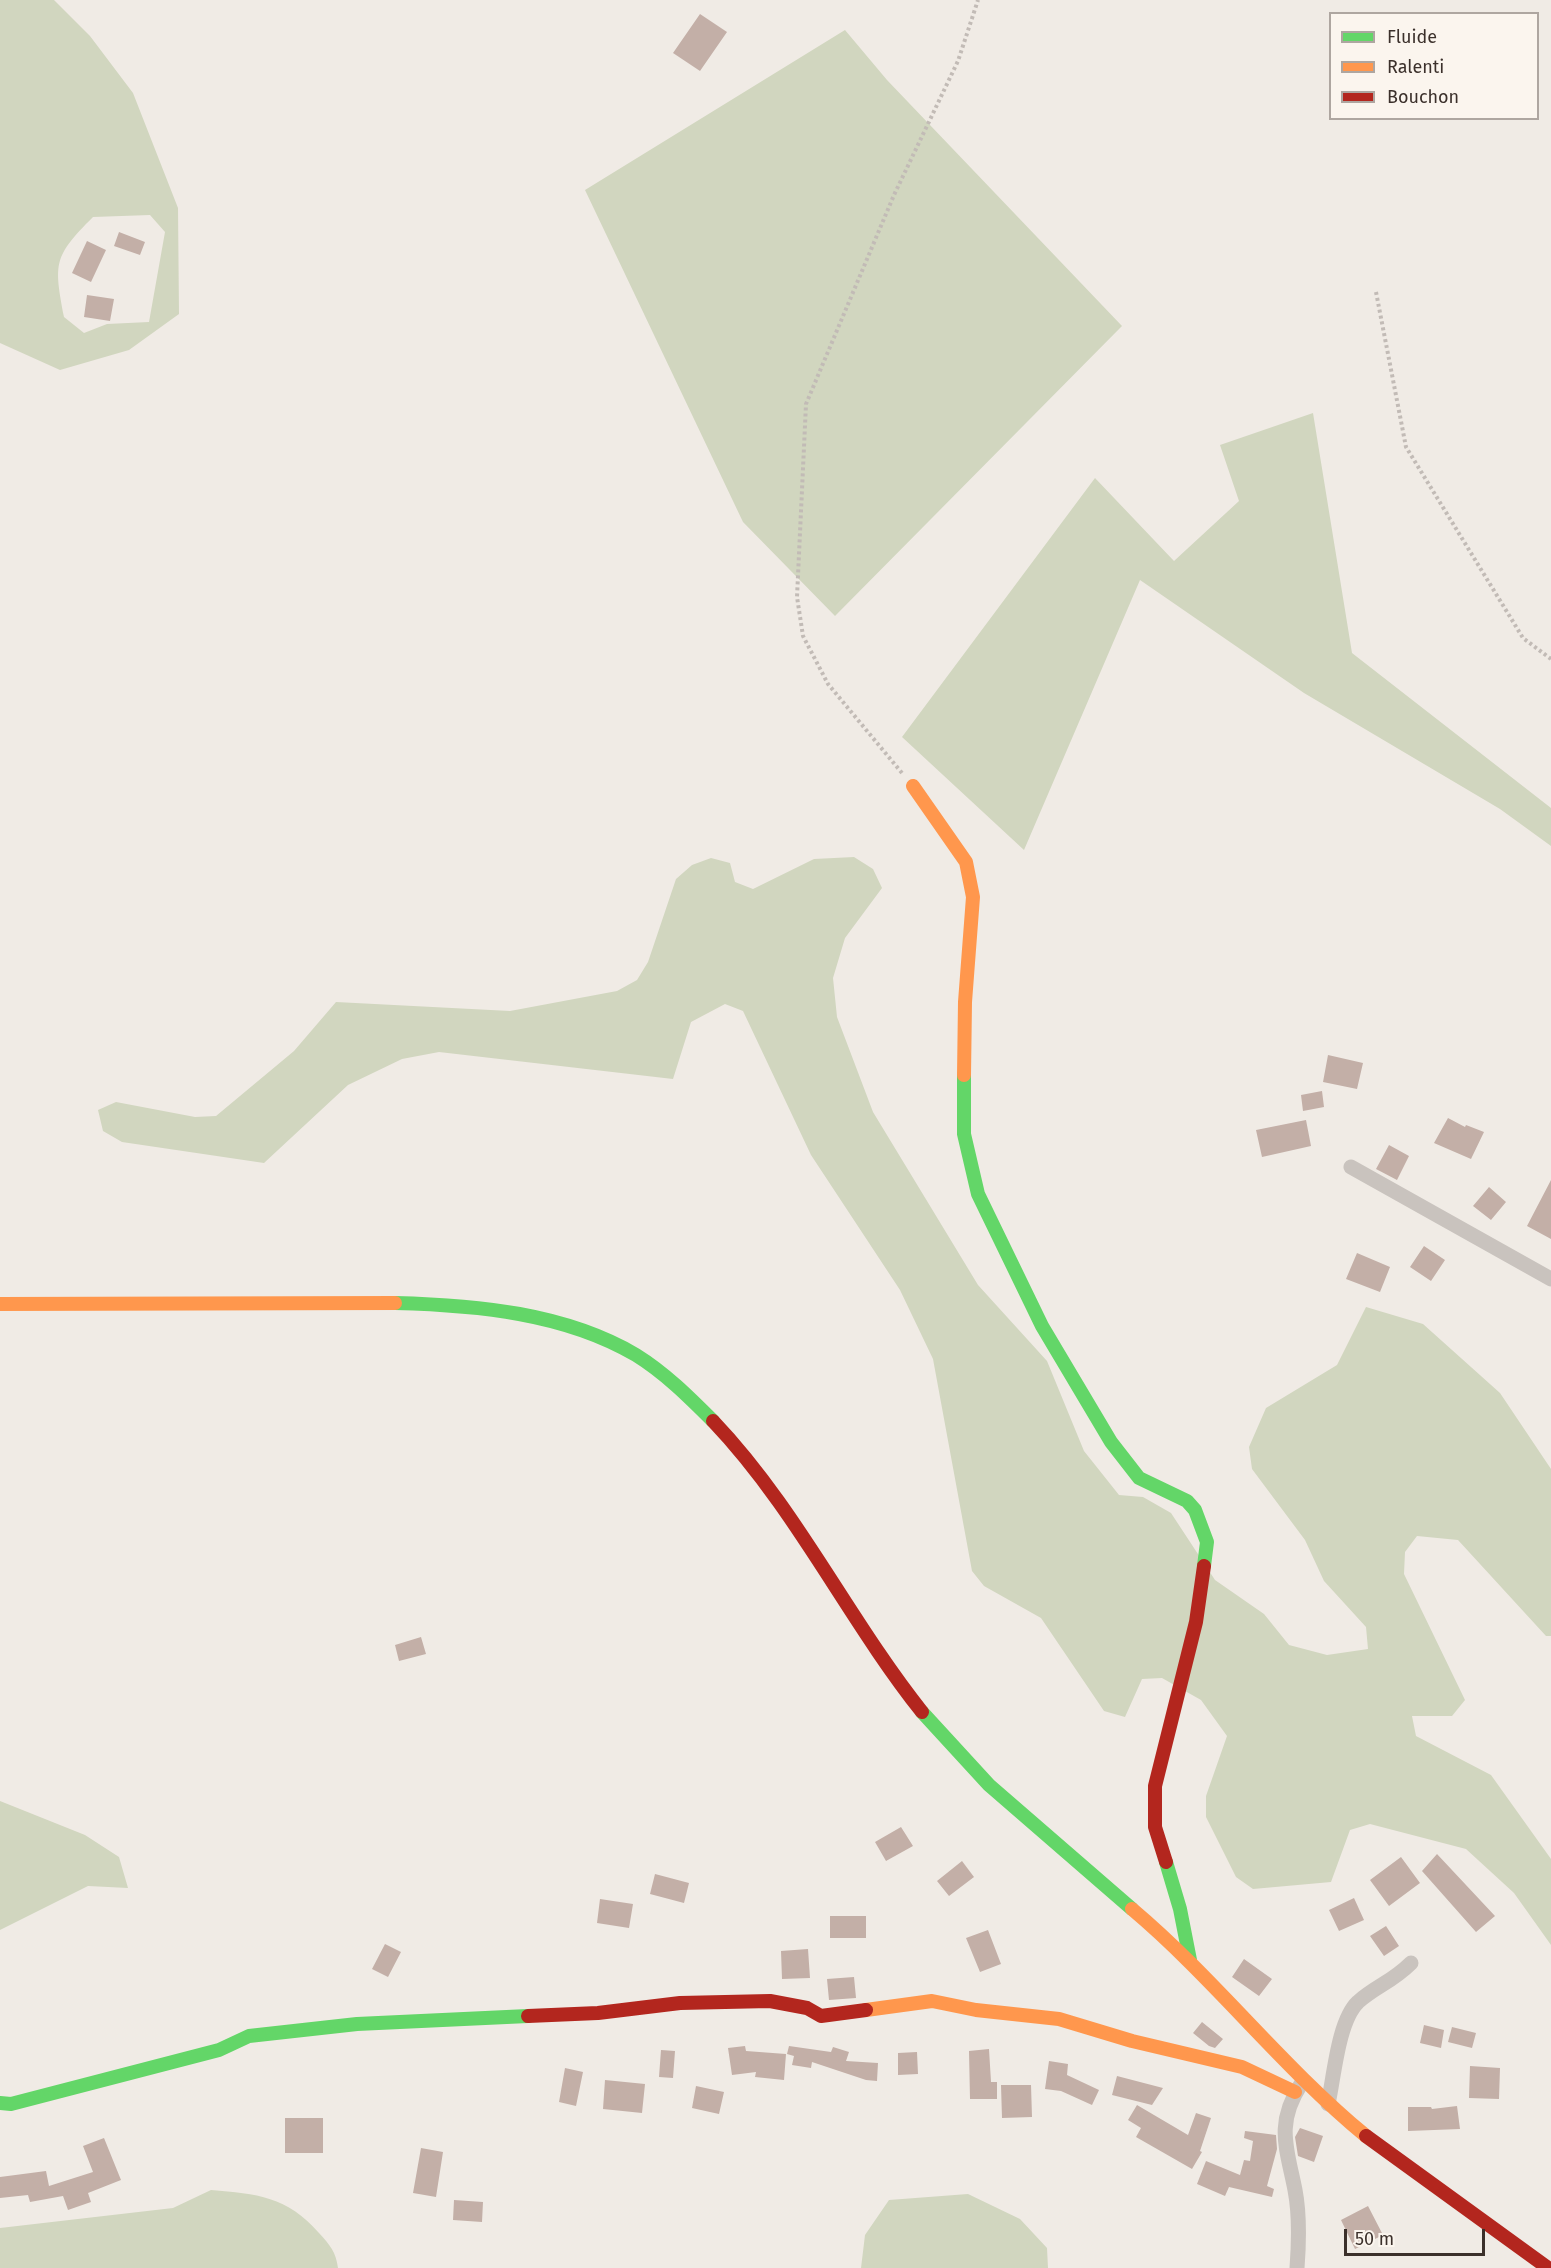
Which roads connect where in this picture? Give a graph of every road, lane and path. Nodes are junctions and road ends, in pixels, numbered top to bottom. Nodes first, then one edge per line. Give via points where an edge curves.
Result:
1 (978, 0) edge
2 (1376, 291) dead end
3 (1551, 659) edge
4 (912, 786) joint
5 (1351, 1167) dead end
6 (1551, 1279) edge
7 (0, 1304) edge
8 (1190, 1960) junction
9 (1411, 1963) dead end
10 (1299, 2087) junction
11 (0, 2103) edge
12 (1328, 2104) junction
13 (1297, 2268) edge
14 (1548, 2268) edge

1 - 4 path via 958,61 894,195 806,404 797,597 803,636 828,684
2 - 3 path via 1406,447 1523,638
4 - 8 street via 966,862 973,897 965,1002 964,1134 978,1194 1042,1326 1111,1442 1139,1478 1186,1501 1195,1510 1207,1542 1196,1622 1155,1786 1155,1827 1180,1909
5 - 6 street
7 - 8 street via 148,1301 477,1306 538,1316 631,1353 670,1379 728,1437 766,1485 892,1675 942,1737 973,1770
8 - 10 street
9 - 12 street via 1351,2011
10 - 11 street via 1242,2067 1059,2019 933,2001 821,2016 807,2008 753,2000 680,2003 598,2013 357,2024 249,2036 219,2050 11,2104
10 - 12 street
10 - 13 street via 1285,2128 1284,2149 1295,2190 1300,2234
12 - 14 street via 1397,2163

